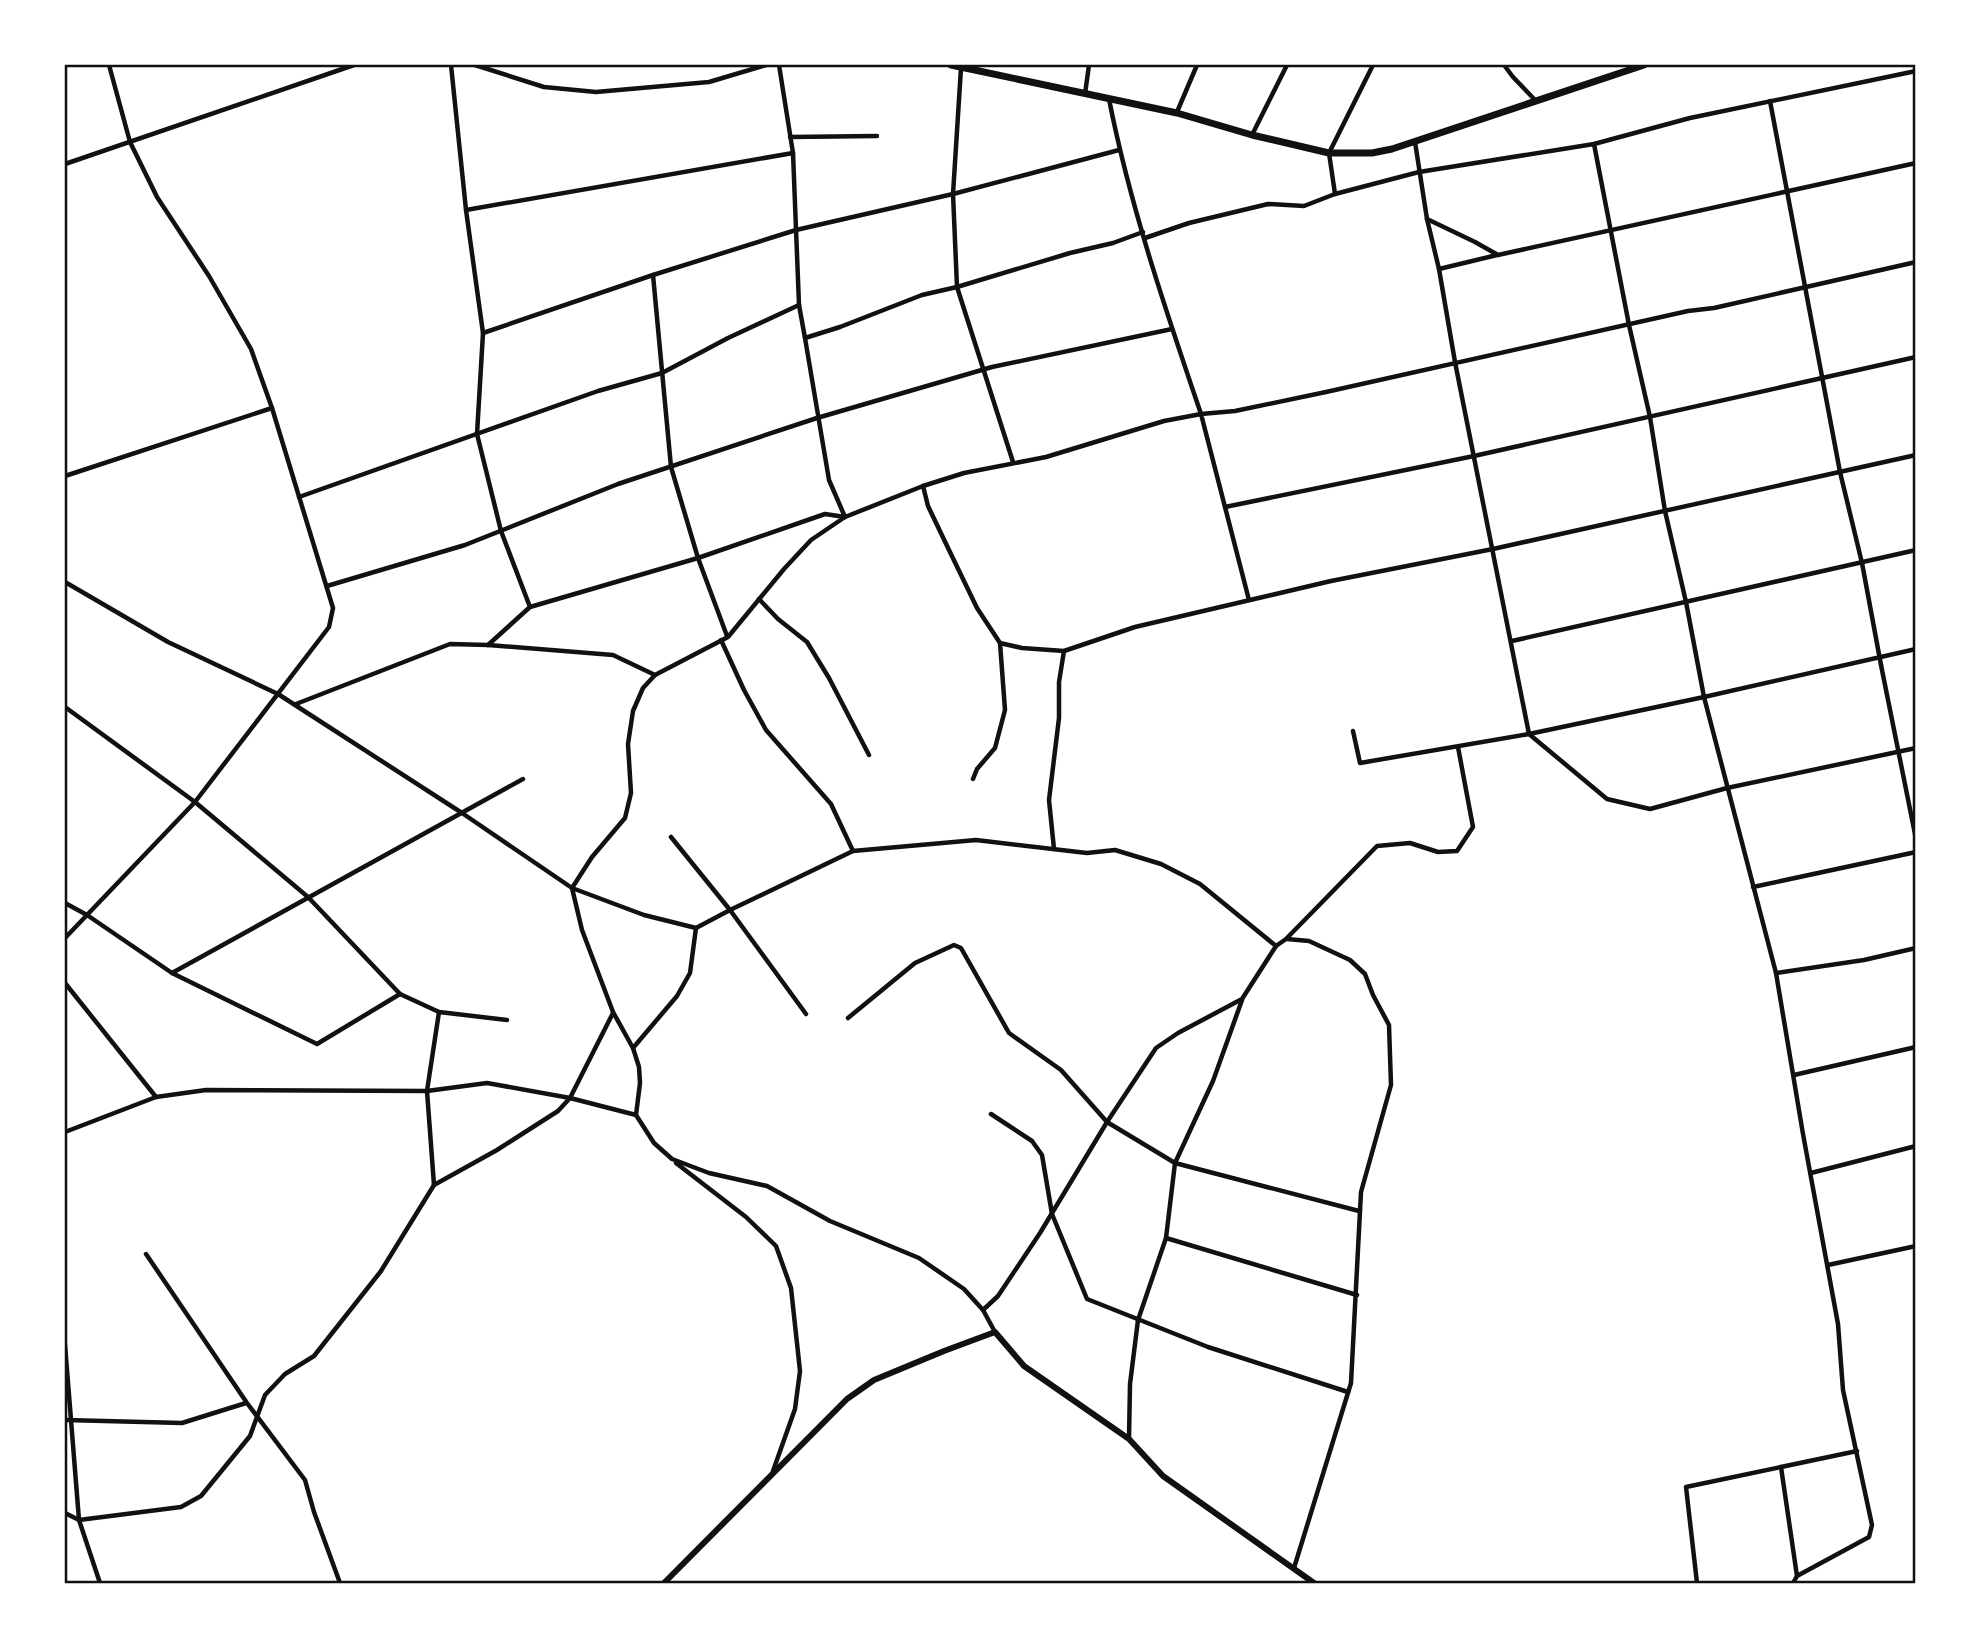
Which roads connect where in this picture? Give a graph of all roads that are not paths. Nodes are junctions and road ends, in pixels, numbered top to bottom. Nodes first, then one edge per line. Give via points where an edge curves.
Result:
1 (109, 65) edge
2 (351, 65) edge
3 (451, 65) edge
4 (475, 65) edge
5 (766, 65) edge
6 (779, 65) edge
7 (951, 65) edge
8 (1089, 65) edge
9 (1197, 65) edge
10 (1287, 65) edge
11 (1373, 65) edge
12 (1504, 65) edge
13 (1644, 65) edge
14 (961, 68) junction
15 (1916, 71) edge
16 (1084, 94) junction
17 (1109, 99) junction
18 (1536, 102) junction
19 (1770, 102) junction
20 (1177, 113) junction
21 (1252, 135) junction
22 (877, 136) dead end
23 (790, 137) junction
24 (130, 142) junction
25 (1415, 142) junction
26 (1594, 144) junction
27 (1119, 150) junction
28 (793, 153) junction
29 (1329, 153) junction
30 (1916, 163) edge
31 (65, 164) edge
32 (1419, 172) junction
33 (1788, 191) junction
34 (953, 194) junction
35 (1335, 194) junction
36 (466, 210) junction
37 (1427, 219) junction
38 (796, 230) junction
39 (1612, 230) junction
40 (1144, 235) junction
41 (1498, 255) junction
42 (1916, 261) edge
43 (1439, 269) junction
44 (653, 275) junction
45 (1806, 287) junction
46 (957, 288) junction
47 (799, 305) junction
48 (1629, 325) junction
49 (1172, 328) junction
50 (482, 333) junction
51 (805, 338) junction
52 (1916, 357) edge
53 (1455, 362) junction
54 (983, 370) junction
55 (662, 373) junction
56 (1822, 378) junction
57 (272, 408) junction
58 (1201, 414) junction
59 (1650, 417) junction
60 (817, 418) junction
61 (477, 434) junction
62 (1916, 455) edge
63 (1474, 456) junction
64 (1013, 462) junction
65 (671, 467) junction
66 (1840, 471) junction
67 (65, 476) edge
68 (923, 486) junction
69 (299, 497) junction
70 (1225, 507) junction
71 (1665, 510) junction
72 (845, 517) junction
73 (500, 531) junction
74 (1493, 549) junction
75 (1916, 550) edge
76 (698, 558) junction
77 (1862, 563) junction
78 (65, 582) edge
79 (327, 586) junction
80 (759, 599) junction
81 (1248, 600) junction
82 (1686, 602) junction
83 (530, 607) junction
84 (728, 637) junction
85 (721, 640) junction
86 (1512, 641) junction
87 (1000, 643) junction
88 (488, 645) junction
89 (1916, 649) edge
90 (1064, 651) junction
91 (1878, 659) junction
92 (655, 675) junction
93 (278, 694) junction
94 (1703, 697) junction
95 (295, 705) junction
96 (65, 707) edge
97 (1353, 731) dead end
98 (1529, 734) junction
99 (1458, 747) junction
100 (1916, 748) edge
101 (1898, 751) junction
102 (869, 755) dead end
103 (523, 779) dead end
104 (973, 779) dead end
105 (1727, 788) junction
106 (195, 802) junction
107 (462, 813) junction
108 (671, 836) dead end
109 (1916, 839) edge
110 (1054, 849) junction
111 (853, 851) junction
112 (1916, 852) edge
113 (1753, 887) junction
114 (572, 888) junction
115 (308, 897) junction
116 (65, 903) edge
117 (730, 910) junction
118 (87, 915) junction
119 (696, 928) junction
120 (65, 938) edge
121 (1286, 939) junction
122 (1276, 946) junction
123 (1916, 948) edge
124 (172, 973) junction
125 (1776, 973) junction
126 (65, 983) edge
127 (400, 994) junction
128 (1242, 999) junction
129 (439, 1012) junction
130 (613, 1013) junction
131 (806, 1014) dead end
132 (848, 1018) dead end
133 (507, 1020) dead end
134 (1916, 1047) edge
135 (633, 1048) junction
136 (1794, 1075) junction
137 (427, 1091) junction
138 (156, 1097) junction
139 (570, 1098) junction
140 (992, 1114) dead end
141 (636, 1115) junction
142 (1107, 1122) junction
143 (65, 1132) edge
144 (1916, 1146) edge
145 (672, 1159) junction
146 (1175, 1163) junction
147 (1811, 1173) junction
148 (434, 1185) junction
149 (1359, 1211) junction
150 (1052, 1214) junction
151 (1166, 1238) junction
152 (1916, 1246) edge
153 (146, 1254) dead end
154 (1828, 1265) junction
155 (1357, 1296) junction
156 (983, 1310) junction
157 (1138, 1320) junction
158 (995, 1332) junction
159 (65, 1345) edge
160 (1348, 1392) junction
161 (247, 1403) junction
162 (257, 1416) junction
163 (68, 1420) edge
164 (1129, 1439) junction
165 (1857, 1451) junction
166 (1781, 1467) junction
167 (771, 1475) junction
168 (65, 1513) edge
169 (79, 1520) junction
170 (1294, 1568) junction
171 (1797, 1576) junction
172 (100, 1583) edge
173 (340, 1583) edge
174 (664, 1583) edge
175 (1314, 1583) edge
176 (1697, 1583) edge
177 (1793, 1583) edge

1 - 24 street
2 - 24 street
3 - 36 street
4 - 5 street via 544,86 596,92 709,82
6 - 23 street
7 - 14 main road
8 - 16 street
9 - 20 street
10 - 21 street
11 - 29 street
12 - 18 street
13 - 18 main road
14 - 16 main road
14 - 34 street
15 - 19 street
16 - 17 main road
17 - 20 main road
17 - 27 street
18 - 25 main road
19 - 26 street
19 - 33 street
20 - 21 main road
21 - 29 main road
22 - 23 street
23 - 28 street
24 - 31 street
24 - 57 street via 157,197 251,349
25 - 29 main road via 1372,153
25 - 32 street
26 - 32 street
26 - 39 street
27 - 34 street
27 - 40 street
28 - 36 street
28 - 38 street
29 - 35 street
30 - 33 street
32 - 35 street
32 - 37 street
33 - 39 street
33 - 45 street
34 - 38 street
34 - 46 street
35 - 40 street via 1304,206 1268,204
36 - 50 street
37 - 41 street
37 - 43 street
38 - 44 street
38 - 47 street
39 - 41 street
39 - 48 street
40 - 46 street
40 - 49 street
41 - 43 street
42 - 45 street
43 - 53 street
44 - 50 street
44 - 55 street
45 - 48 street
45 - 56 street
46 - 51 street via 922,295
46 - 54 street
47 - 51 street
47 - 55 street
48 - 53 street
48 - 59 street
49 - 54 street
49 - 58 street
50 - 61 street
51 - 60 street
52 - 56 street
53 - 58 street via 1235,411
53 - 63 street
54 - 60 street
54 - 64 street
55 - 61 street
55 - 65 street
56 - 59 street
56 - 66 street
57 - 67 street
57 - 69 street
58 - 64 street
58 - 70 street
59 - 63 street
59 - 71 street
60 - 65 street
60 - 72 street via 829,480
61 - 69 street
61 - 73 street
62 - 66 street
63 - 70 street
63 - 74 street
64 - 68 street
65 - 73 street
65 - 76 street
66 - 71 street
66 - 77 street
68 - 72 street
68 - 87 street via 954,562
69 - 79 street
70 - 81 street
71 - 74 street
71 - 82 street
72 - 76 street via 825,514
72 - 80 street via 811,540
73 - 79 street
73 - 83 street
74 - 81 street
74 - 86 street
75 - 77 street
76 - 83 street
76 - 84 street
77 - 82 street
77 - 91 street
78 - 93 street via 168,642
79 - 93 street via 333,608 329,627
80 - 84 street
80 - 102 street via 807,642
81 - 90 street via 1135,627
82 - 86 street
82 - 94 street
83 - 88 street
84 - 85 street
85 - 92 street
85 - 111 street via 766,730 831,804
86 - 98 street
87 - 90 street
87 - 104 street via 1005,710 995,748
88 - 92 street via 613,655
88 - 95 street via 450,645
89 - 91 street
90 - 110 street via 1049,800
91 - 94 street
91 - 101 street
92 - 114 street via 633,711 628,744 631,793 625,818
93 - 95 street
93 - 106 street
94 - 98 street
94 - 105 street
95 - 107 street
96 - 106 street
97 - 99 street via 1360,763
98 - 99 street
98 - 105 street via 1607,799 1650,809
99 - 121 street via 1473,827 1457,851 1438,852 1410,843 1377,846
100 - 101 street
101 - 105 street
101 - 109 street
103 - 107 street
105 - 113 street
106 - 115 street
106 - 118 street
107 - 114 street
107 - 115 street
108 - 117 street
110 - 111 street via 976,841
110 - 122 street via 1115,850 1161,864 1199,884
111 - 117 street
112 - 113 street
113 - 125 street
114 - 119 street via 644,915
114 - 130 street via 582,930
115 - 124 street
115 - 127 street
116 - 118 street
117 - 119 street
117 - 131 street
118 - 120 street
118 - 124 street
119 - 135 street via 690,973 677,996
121 - 122 street
121 - 149 street via 1308,941 1350,960 1364,974 1389,1025 1391,1085
122 - 128 street
123 - 125 street
124 - 127 street via 317,1044
125 - 136 street
126 - 138 street
127 - 129 street
128 - 142 street via 1156,1048
128 - 146 street via 1213,1081
129 - 133 street
129 - 137 street
130 - 135 street
130 - 139 street
132 - 142 street via 915,963 954,945 961,948 1009,1033 1060,1070
134 - 136 street
135 - 141 street via 640,1083
136 - 147 street
137 - 138 street via 206,1090
137 - 139 street via 487,1083
137 - 148 street
138 - 143 street
139 - 141 street
139 - 148 street via 558,1111
140 - 150 street via 1032,1141 1042,1155
141 - 145 street via 653,1143
142 - 146 street
142 - 150 street
144 - 147 street
145 - 156 street via 767,1186 830,1221 919,1258 964,1289
145 - 167 street via 776,1246 791,1288 800,1371 795,1409
146 - 149 street
146 - 151 street
147 - 154 street
148 - 162 street via 381,1271 314,1356 285,1374 265,1395
149 - 155 street
150 - 156 street via 998,1296
150 - 157 street via 1087,1298
151 - 155 street
151 - 157 street
152 - 154 street
153 - 161 street
154 - 165 street via 1843,1390
155 - 160 street
156 - 158 street
157 - 160 street
157 - 164 street
158 - 164 street via 1024,1366
158 - 167 street via 874,1381 846,1399
159 - 163 street
160 - 170 street
161 - 162 street
161 - 163 street via 182,1423
162 - 169 street via 250,1436 201,1496 181,1507
162 - 173 street via 305,1480
163 - 169 street
164 - 170 street via 1163,1476
165 - 166 street
165 - 171 street via 1872,1525 1869,1537
166 - 171 street
166 - 176 street via 1686,1487
167 - 174 street
168 - 169 street
169 - 172 street
170 - 175 street
171 - 177 street

